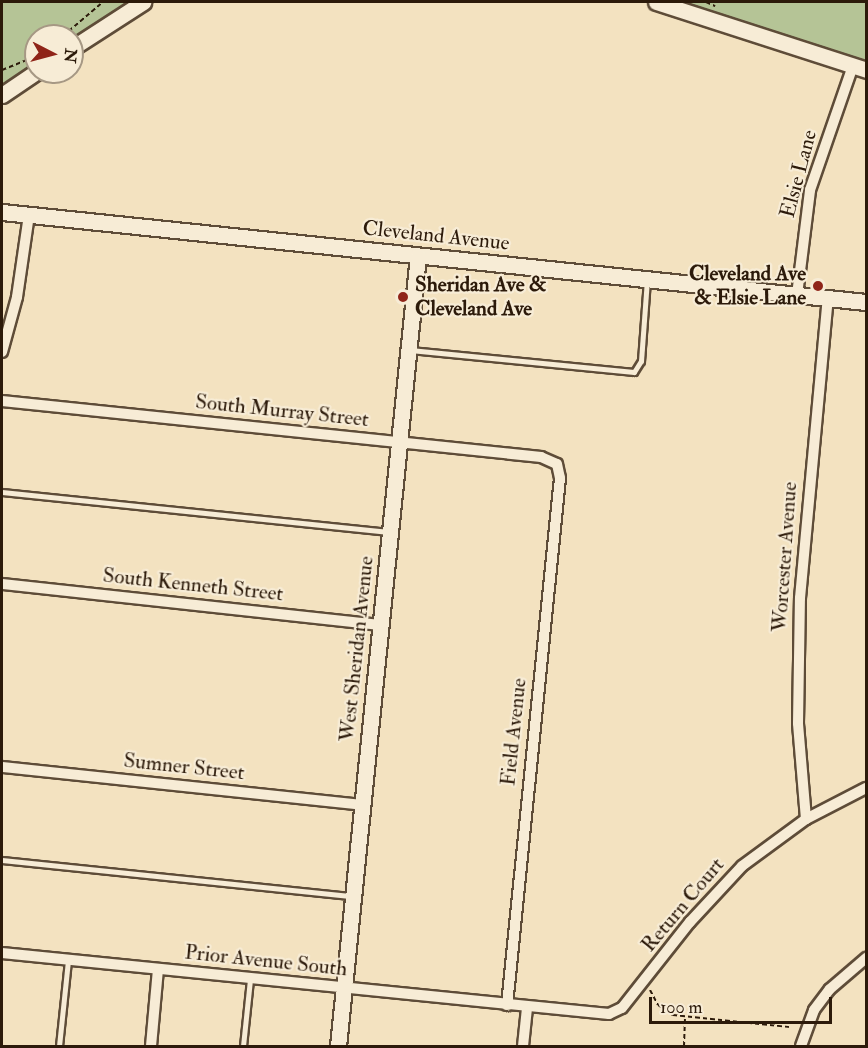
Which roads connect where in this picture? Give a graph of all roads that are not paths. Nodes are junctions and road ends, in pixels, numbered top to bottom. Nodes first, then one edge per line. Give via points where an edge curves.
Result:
1 (143, 2) edge
2 (656, 2) edge
3 (84, 40) edge
4 (860, 68) edge
5 (24, 80) edge
6 (2, 95) edge
7 (2, 212) edge
8 (29, 215) junction
9 (418, 255) junction
10 (647, 279) junction
11 (797, 295) junction
12 (828, 298) junction
13 (867, 302) edge
14 (408, 350) junction
15 (2, 352) edge
16 (2, 401) edge
17 (399, 442) junction
18 (557, 464) joint
19 (2, 492) edge
20 (390, 532) junction
21 (2, 584) edge
22 (380, 625) junction
23 (2, 767) edge
24 (867, 788) edge
25 (362, 806) junction
26 (806, 819) junction
27 (2, 860) edge
28 (353, 896) junction
29 (2, 952) edge
30 (867, 958) edge
31 (68, 960) junction
32 (158, 969) junction
33 (250, 979) junction
34 (344, 988) junction
35 (507, 1005) junction
36 (527, 1007) junction
37 (59, 1047) edge
38 (151, 1047) edge
39 (243, 1047) edge
40 (338, 1047) edge
41 (523, 1047) edge
42 (801, 1047) edge

1 - 3 street
2 - 4 street
4 - 11 street, Elsie Lane via 810,190
5 - 6 street
7 - 8 street, Cleveland Avenue
8 - 9 street, Cleveland Avenue
8 - 15 street via 17,297
9 - 10 street, Cleveland Avenue
9 - 14 street, West Sheridan Avenue
10 - 11 street, Cleveland Avenue
10 - 14 lane via 641,361 634,372
11 - 12 street, Cleveland Avenue
12 - 13 street, Cleveland Avenue
12 - 26 street, Worcester Avenue via 800,598 798,723
14 - 17 street, West Sheridan Avenue
16 - 17 street, South Murray Street
17 - 18 street, South Murray Street via 541,457
17 - 20 street, West Sheridan Avenue
18 - 35 street, Field Avenue via 560,478
19 - 20 lane
20 - 22 street, West Sheridan Avenue
21 - 22 street, South Kenneth Street
22 - 25 street, West Sheridan Avenue
23 - 25 street, Sumner Street
24 - 26 street, Return Court
25 - 28 street, West Sheridan Avenue
26 - 36 street, Return Court via 771,842 715,893 622,1008 609,1014
27 - 28 lane
28 - 34 street, West Sheridan Avenue
29 - 31 street, Prior Avenue South
30 - 42 street via 830,989 806,1030
31 - 32 street, Prior Avenue South
31 - 37 lane
32 - 33 street, Prior Avenue South
32 - 38 street
33 - 34 street, Prior Avenue South
33 - 39 lane
34 - 35 street, Prior Avenue South
34 - 40 street, West Sheridan Avenue
35 - 36 street, Prior Avenue South
36 - 41 street

